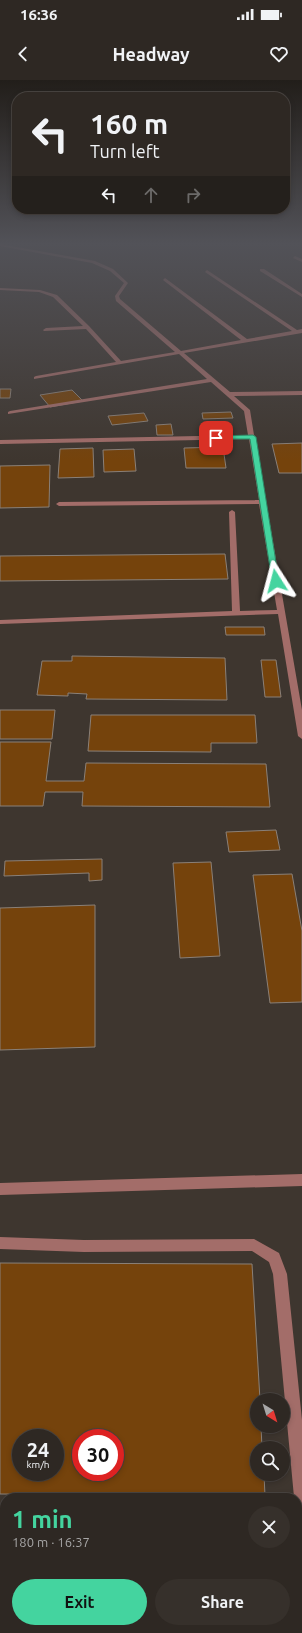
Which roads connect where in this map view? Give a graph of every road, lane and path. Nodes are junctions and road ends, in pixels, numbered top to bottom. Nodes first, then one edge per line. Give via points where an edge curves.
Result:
1 (74, 315) edge
2 (136, 315) edge
3 (213, 315) edge
4 (272, 315) edge
5 (86, 327) junction
6 (46, 330) dead end
7 (302, 330) edge
8 (296, 332) junction
9 (246, 341) junction
10 (180, 353) junction
11 (120, 363) junction
12 (36, 378) dead end
13 (212, 380) junction
14 (302, 393) edge
15 (229, 394) junction
16 (10, 413) dead end
17 (253, 437) junction
18 (0, 442) edge
19 (263, 502) junction
20 (59, 504) dead end
21 (232, 512) dead end
22 (281, 612) junction
23 (236, 613) junction
24 (0, 622) edge
25 (302, 736) edge
26 (302, 1180) edge
27 (0, 1189) edge
28 (0, 1243) edge
29 (302, 1493) edge

1 - 5 street
2 - 10 street
3 - 9 street
4 - 8 street
5 - 6 street
5 - 11 street
7 - 8 street
8 - 9 street
9 - 10 street
10 - 11 street
10 - 13 street
11 - 12 street
13 - 15 street
13 - 16 street
14 - 15 street
15 - 17 street via 247,410
17 - 18 street
17 - 19 street
19 - 20 street
19 - 22 street
21 - 23 street
22 - 23 street
22 - 25 street
23 - 24 street
26 - 27 street
28 - 29 street via 84,1246 254,1245 274,1258 280,1274

